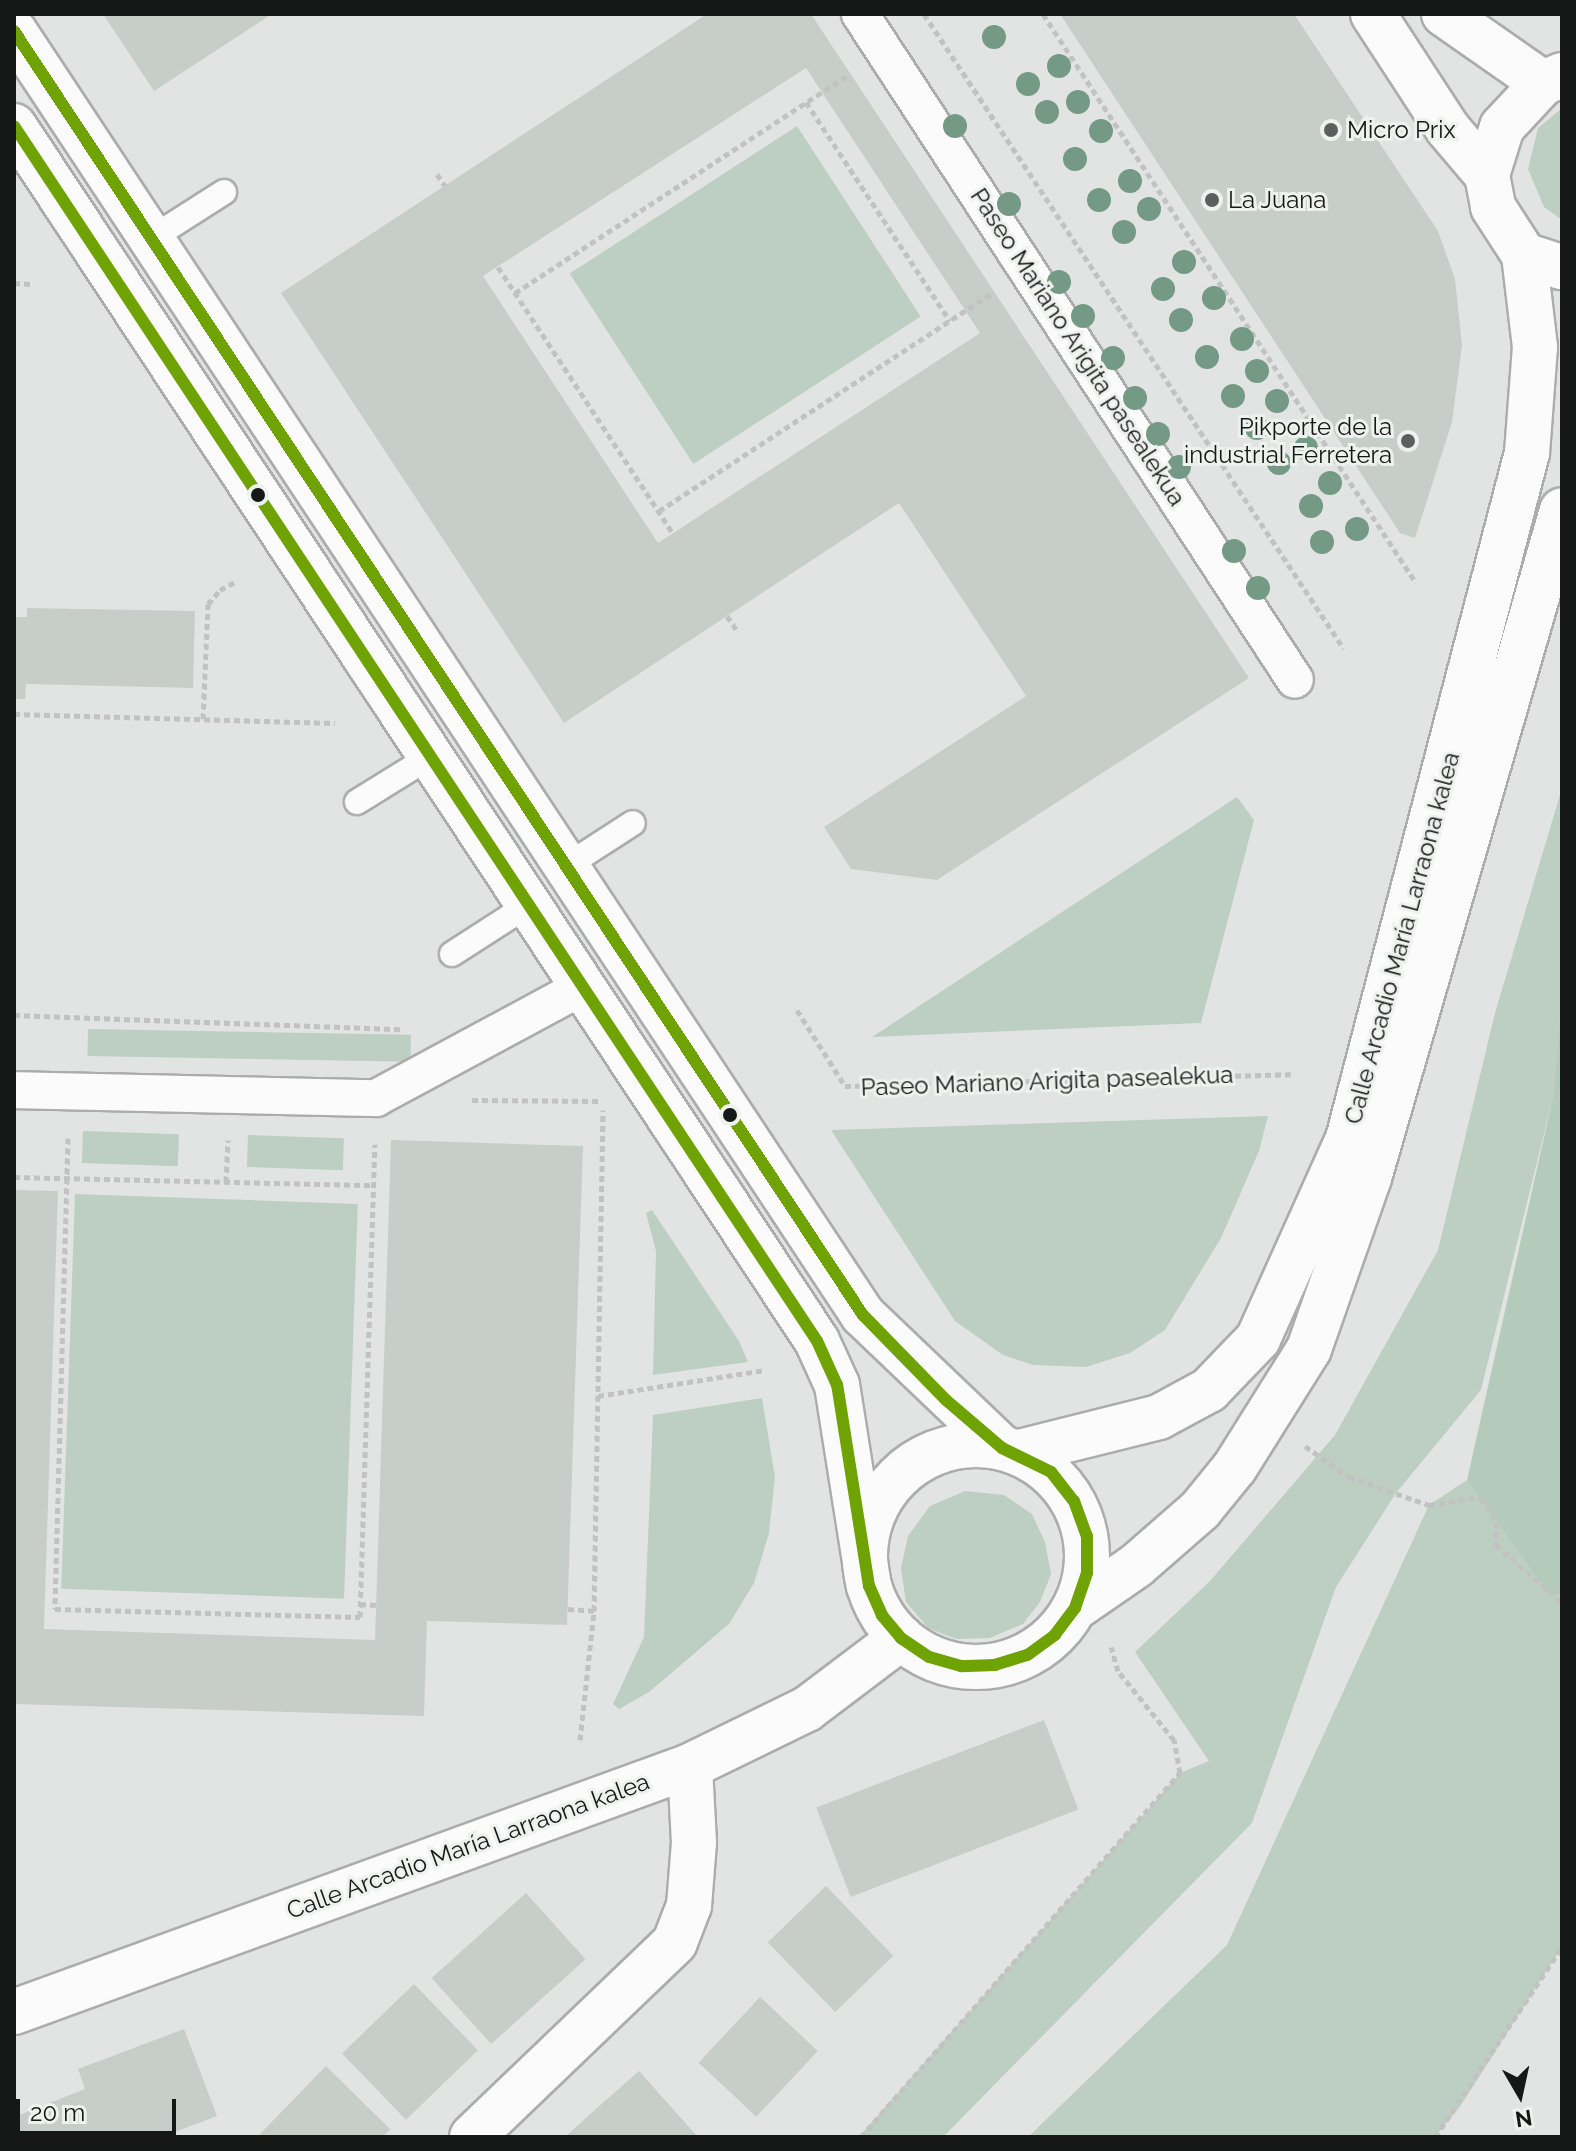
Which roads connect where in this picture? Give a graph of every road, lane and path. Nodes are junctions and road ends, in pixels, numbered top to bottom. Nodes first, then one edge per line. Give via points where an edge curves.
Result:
1 (860, 14) edge
2 (924, 14) edge
3 (1043, 14) edge
4 (1373, 14) edge
5 (1444, 14) edge
6 (14, 31) edge
7 (884, 51) junction
8 (1553, 79) edge
9 (806, 102) junction
10 (14, 126) edge
11 (26, 170) edge
12 (437, 174) dead end
13 (1487, 175) junction
14 (445, 186) dead end
15 (224, 192) dead end
16 (149, 240) junction
17 (1543, 261) edge
18 (498, 267) dead end
19 (1029, 270) junction
20 (14, 283) edge
21 (31, 284) dead end
22 (515, 293) junction
23 (950, 321) junction
24 (1562, 510) edge
25 (659, 511) junction
26 (673, 533) dead end
27 (237, 581) dead end
28 (1416, 583) dead end
29 (727, 616) dead end
30 (736, 629) dead end
31 (1344, 649) dead end
32 (1295, 680) dead end
33 (14, 714) edge
34 (203, 719) junction
35 (335, 723) dead end
36 (428, 758) junction
37 (357, 802) dead end
38 (633, 823) dead end
39 (568, 865) junction
40 (531, 903) junction
41 (452, 954) dead end
42 (586, 985) junction
43 (797, 1010) dead end
44 (14, 1015) edge
45 (408, 1030) dead end
46 (1291, 1074) dead end
47 (14, 1090) edge
48 (70, 1091) junction
49 (376, 1098) junction
50 (467, 1099) dead end
51 (14, 1177) edge
52 (67, 1179) junction
53 (375, 1185) junction
54 (766, 1370) dead end
55 (598, 1396) junction
56 (1302, 1444) dead end
57 (1011, 1450) junction
58 (46, 1567) dead end
59 (56, 1567) junction
60 (869, 1586) junction
61 (1562, 1603) edge
62 (360, 1604) junction
63 (376, 1605) dead end
64 (1075, 1608) junction
65 (568, 1609) dead end
66 (594, 1611) junction
67 (901, 1638) junction
68 (1108, 1649) dead end
69 (580, 1740) dead end
70 (690, 1766) junction
71 (1562, 1947) edge
72 (14, 2012) edge
73 (472, 2137) edge
74 (861, 2137) edge
75 (1435, 2137) edge

1 - 7 street, Paseo Mariano Arigita pasealekua
2 - 31 path
3 - 28 path
4 - 13 street via 1448,129
5 - 8 street
6 - 16 street
7 - 9 path
7 - 19 street, Paseo Mariano Arigita pasealekua
8 - 13 street via 1502,127
9 - 22 path
9 - 23 path
10 - 11 street
11 - 36 street
12 - 14 path
13 - 17 street via 1493,207
15 - 16 lane
16 - 39 street
17 - 57 street, Calle Arcadio María Larraona kalea via 1527,453 1348,1139 1258,1339 1209,1390 1159,1417
18 - 22 path
19 - 23 path
19 - 32 street, Paseo Mariano Arigita pasealekua
20 - 21 path
22 - 25 path
23 - 25 path
24 - 64 street, Calle Arcadio María Larraona kalea via 1369,1178 1309,1349 1235,1467 1200,1510 1137,1565
25 - 26 path
27 - 34 path via 208,604
29 - 30 path
33 - 34 path
34 - 35 path
36 - 37 lane
36 - 40 street
38 - 39 lane
39 - 57 street via 863,1315
40 - 41 lane
40 - 42 street
42 - 49 street
42 - 60 street via 817,1341 837,1385
43 - 46 path, Paseo Mariano Arigita pasealekua via 845,1086
44 - 45 path
47 - 48 street
48 - 49 street
48 - 52 path
49 - 53 path
50 - 55 path via 603,1101
51 - 52 path
52 - 53 path
52 - 59 path
53 - 62 path
54 - 55 path
55 - 66 path
56 - 61 path via 1349,1477 1429,1505 1480,1497 1497,1522 1496,1545
57 - 60 street via 949,1447 916,1461 890,1485 869,1528
57 - 64 street via 1059,1482 1074,1501 1087,1536 1087,1573
58 - 59 path
59 - 62 path via 55,1609 360,1617
60 - 67 street via 882,1615
62 - 63 path
64 - 67 street via 1046,1642 1027,1655 995,1665 961,1666 940,1660
65 - 66 path
66 - 69 path
67 - 70 street, Calle Arcadio María Larraona kalea via 807,1709
68 - 74 path via 1118,1671 1174,1740 1180,1773
70 - 72 street, Calle Arcadio María Larraona kalea
70 - 73 street via 694,1843 689,1906 675,1942
71 - 75 path

